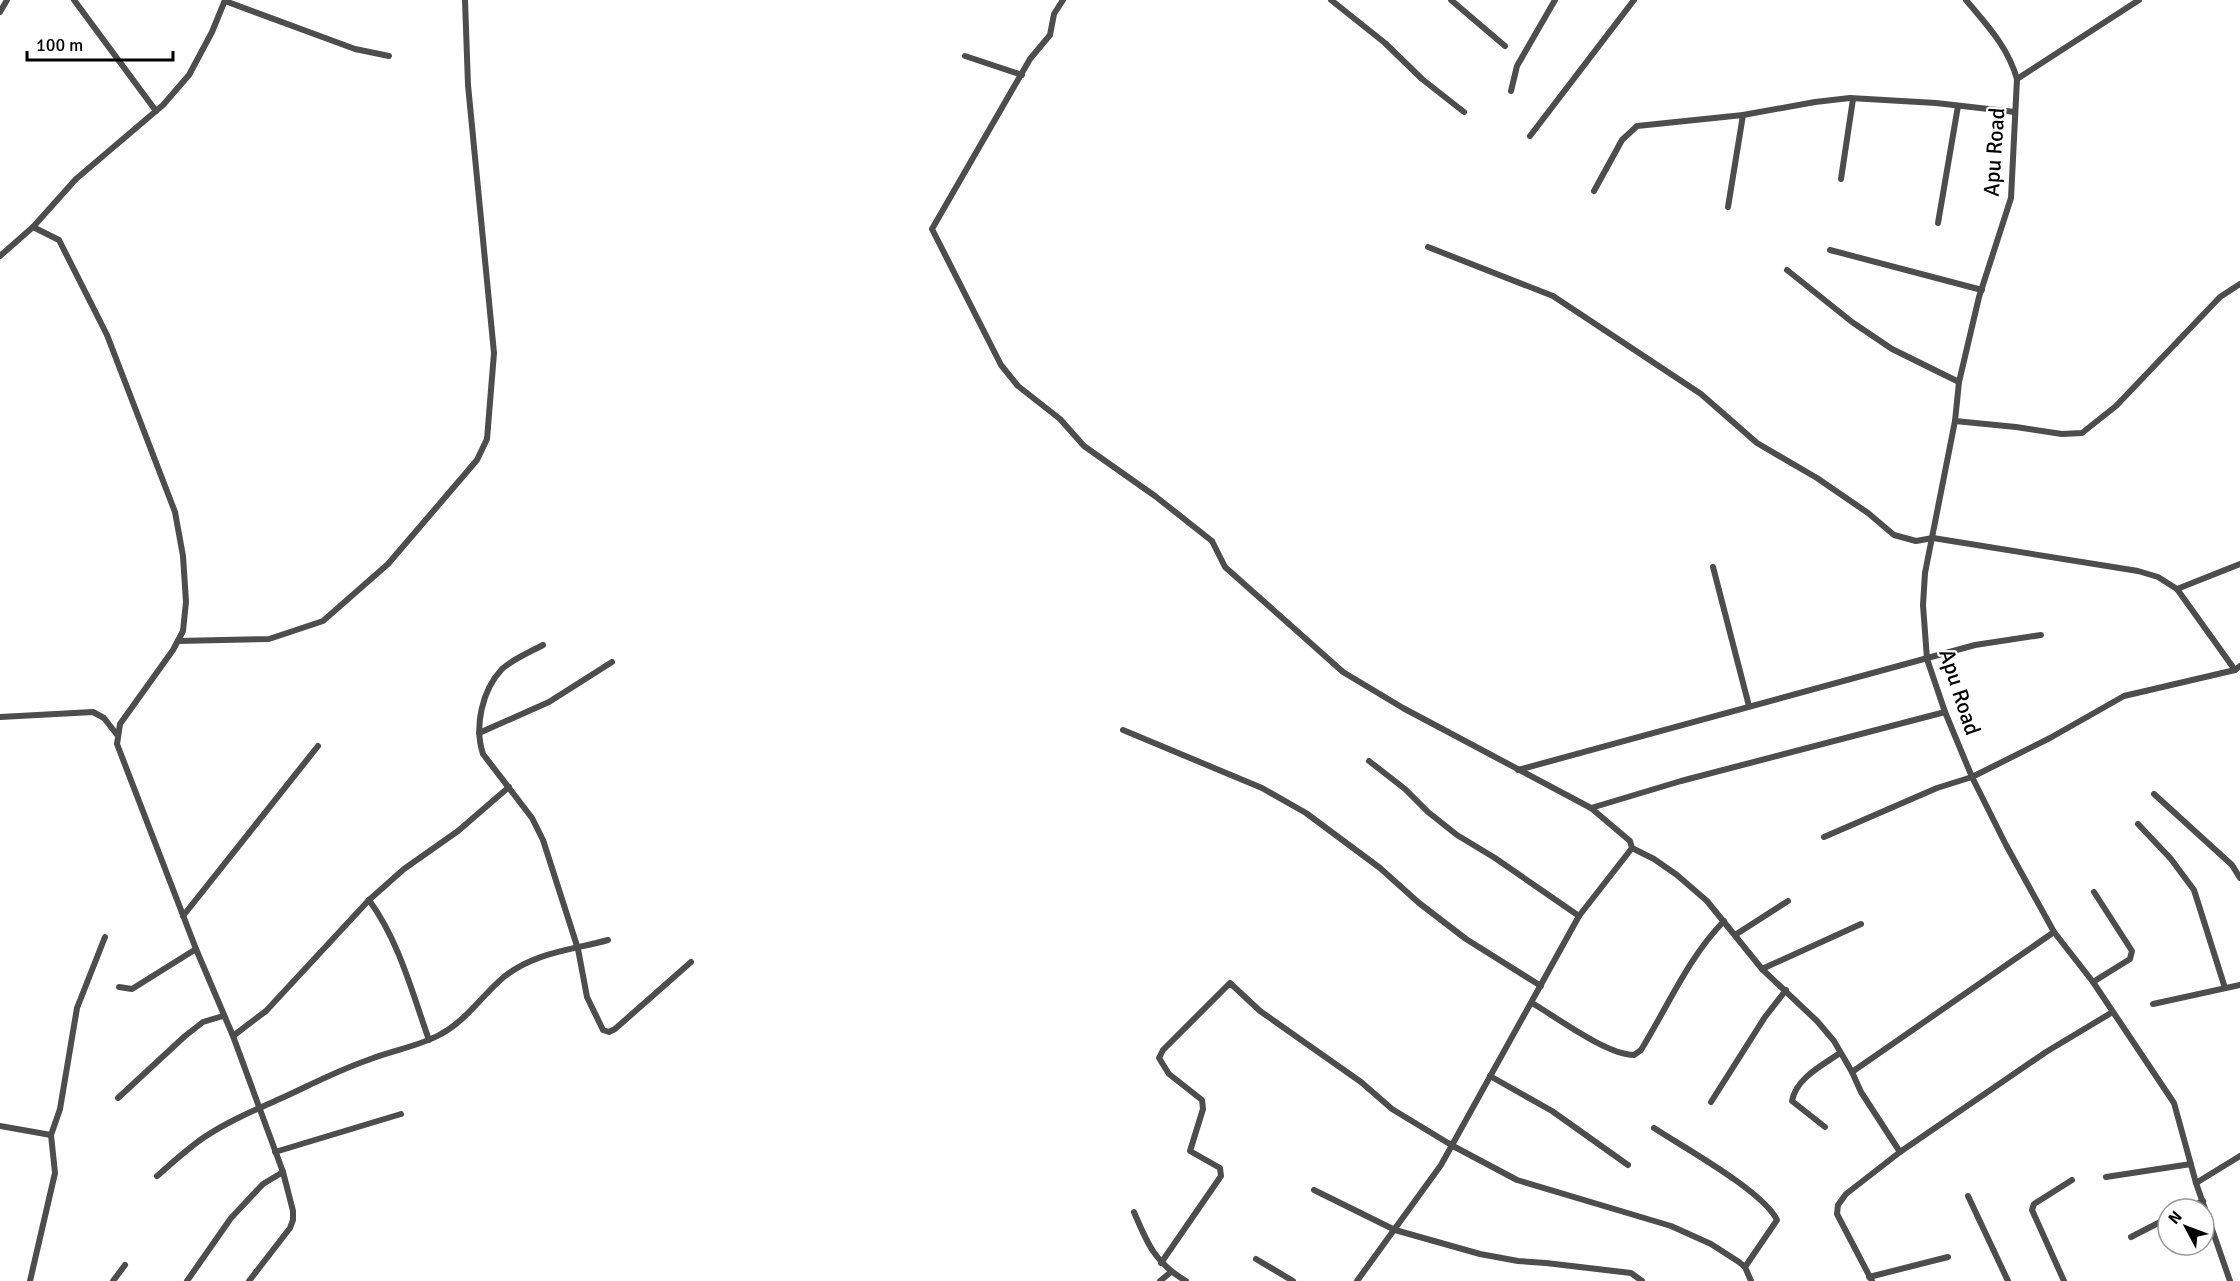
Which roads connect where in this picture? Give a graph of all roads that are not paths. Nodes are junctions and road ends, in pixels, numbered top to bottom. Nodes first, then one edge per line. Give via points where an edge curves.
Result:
1 (7, 0) edge
2 (74, 0) edge
3 (465, 0) edge
4 (1063, 0) edge
5 (1331, 0) edge
6 (1451, 0) edge
7 (1555, 0) edge
8 (1634, 0) edge
9 (1966, 0) edge
10 (2139, 0) edge
11 (225, 1) edge
12 (0, 12) edge
13 (1505, 46) dead end
14 (389, 56) dead end
15 (965, 56) dead end
16 (1022, 75) junction
17 (2017, 79) junction
18 (1511, 91) dead end
19 (1853, 99) junction
20 (1958, 105) junction
21 (156, 111) junction
22 (1464, 112) dead end
23 (2015, 112) junction
24 (1743, 115) junction
25 (1530, 136) dead end
26 (1841, 179) dead end
27 (1594, 191) dead end
28 (1728, 207) dead end
29 (1938, 223) dead end
30 (33, 227) junction
31 (1428, 247) dead end
32 (1830, 250) dead end
33 (0, 256) edge
34 (1787, 270) dead end
35 (2240, 284) edge
36 (1982, 290) junction
37 (1959, 382) junction
38 (1955, 422) junction
39 (1933, 538) junction
40 (2240, 564) edge
41 (1713, 567) dead end
42 (2176, 589) junction
43 (2041, 635) dead end
44 (178, 641) junction
45 (543, 645) dead end
46 (1927, 659) junction
47 (612, 662) dead end
48 (2238, 668) edge
49 (1749, 706) junction
50 (1944, 712) junction
51 (0, 717) edge
52 (1123, 730) dead end
53 (479, 733) junction
54 (118, 736) junction
55 (318, 746) dead end
56 (1369, 761) dead end
57 (1518, 770) junction
58 (1972, 777) junction
59 (509, 787) junction
60 (2154, 794) dead end
61 (1591, 808) junction
62 (2138, 824) dead end
63 (1824, 837) dead end
64 (1632, 848) junction
65 (2240, 878) edge
66 (2094, 892) dead end
67 (369, 900) junction
68 (1788, 901) dead end
69 (183, 916) junction
70 (1579, 916) junction
71 (1724, 921) junction
72 (1860, 924) dead end
73 (2054, 932) junction
74 (1735, 935) junction
75 (105, 937) dead end
76 (608, 940) dead end
77 (196, 949) junction
78 (578, 949) junction
79 (691, 962) dead end
80 (1762, 969) junction
81 (2093, 982) junction
82 (2240, 985) edge
83 (1541, 986) junction
84 (119, 987) dead end
85 (2225, 988) junction
86 (1786, 990) junction
87 (1532, 1003) junction
88 (2153, 1005) dead end
89 (2111, 1012) junction
90 (223, 1016) junction
91 (233, 1036) junction
92 (429, 1040) junction
93 (1840, 1053) junction
94 (1852, 1072) junction
95 (1491, 1076) junction
96 (118, 1098) dead end
97 (1711, 1102) dead end
98 (259, 1108) junction
99 (401, 1114) dead end
100 (0, 1126) edge
101 (1825, 1127) dead end
102 (1654, 1128) dead end
103 (51, 1135) junction
104 (1452, 1146) junction
105 (275, 1152) junction
106 (1899, 1152) junction
107 (2240, 1156) edge
108 (2191, 1164) junction
109 (1628, 1165) dead end
110 (283, 1172) junction
111 (157, 1176) dead end
112 (2106, 1177) dead end
113 (2072, 1180) dead end
114 (2196, 1183) junction
115 (1314, 1190) dead end
116 (1968, 1196) dead end
117 (2201, 1197) edge
118 (1134, 1212) dead end
119 (2156, 1224) edge
120 (1395, 1230) junction
121 (2131, 1237) dead end
122 (2216, 1240) edge
123 (1948, 1257) dead end
124 (1256, 1259) dead end
125 (1161, 1263) junction
126 (125, 1264) dead end
127 (1745, 1267) junction
128 (1170, 1272) junction
129 (1870, 1279) edge
130 (30, 1281) edge
131 (113, 1281) edge
132 (187, 1281) edge
133 (249, 1281) edge
134 (1160, 1281) edge
135 (1186, 1281) edge
136 (1293, 1281) edge
137 (1358, 1281) edge
138 (1642, 1281) edge
139 (1751, 1281) edge
140 (2008, 1281) edge
141 (2064, 1281) edge
142 (2230, 1281) edge

1 - 12 street
2 - 21 street
3 - 44 street via 468,85 494,353 487,439 477,460 388,564 323,621 269,639
4 - 16 street via 1054,14 1050,35
5 - 22 street
6 - 13 street
7 - 18 street via 1517,66
8 - 25 street
9 - 17 street, Apu Road via 2001,43
10 - 17 street
11 - 14 street via 355,49
11 - 21 street via 189,75
15 - 16 street
16 - 57 street via 932,229 1001,365 1017,386 1060,419 1084,446 1212,541 1225,567 1342,672
17 - 23 street, Apu Road
19 - 20 street
19 - 24 street
19 - 26 street
20 - 23 street
20 - 29 street
21 - 30 street via 76,179
23 - 36 street, Apu Road via 2011,198
24 - 27 street via 1637,126 1622,140
24 - 28 street
30 - 33 street
30 - 44 street via 59,240 78,274 107,335 166,486 183,556 186,602
31 - 39 street via 1553,296 1701,394 1757,443 1818,478 1894,535 1916,541
32 - 36 street
34 - 37 street via 1892,349
35 - 38 street via 2220,297 2116,406 2082,433
36 - 37 street, Apu Road
37 - 38 street, Apu Road
38 - 39 street, Apu Road
39 - 42 street via 2138,571 2158,577
39 - 46 street, Apu Road via 1923,606
40 - 42 street
41 - 49 street
42 - 48 street
43 - 46 street via 1975,645
44 - 54 street via 126,714
45 - 53 street via 502,670 485,697
46 - 49 street
46 - 50 street, Apu Road
47 - 53 street via 549,702
48 - 58 street via 2124,696
49 - 57 street
50 - 58 street, Apu Road
50 - 61 street
51 - 54 street via 93,712 104,718
52 - 83 street via 1262,788 1306,813 1466,939
53 - 59 street via 483,753
54 - 69 street via 118,750
55 - 69 street
56 - 70 street via 1457,835
57 - 61 street
58 - 63 street
58 - 73 street, Apu Road
59 - 67 street
59 - 78 street via 543,840
60 - 65 street via 2232,865
61 - 64 street via 1630,841
62 - 85 street via 2194,890
64 - 70 street
64 - 71 street via 1677,875
66 - 81 street via 2132,951 2130,959
67 - 91 street via 266,1011
67 - 92 street via 392,937
68 - 74 street
69 - 77 street
70 - 83 street
71 - 74 street
71 - 87 street via 1702,946 1641,1050 1634,1055 1601,1044
72 - 80 street
73 - 81 street, Apu Road
73 - 94 street
74 - 80 street
75 - 103 street via 77,1008 60,1109
76 - 78 street
77 - 84 street via 132,989
77 - 90 street
78 - 79 street via 587,997 603,1030 609,1032
78 - 92 street via 554,952 517,968 458,1022
80 - 86 street
81 - 89 street, Apu Road
82 - 85 street
83 - 87 street
85 - 88 street
86 - 93 street via 1817,1021
86 - 97 street
87 - 95 street
89 - 106 street
89 - 108 street, Apu Road via 2174,1103
90 - 91 street
90 - 96 street via 203,1022 185,1036
91 - 98 street
92 - 98 street via 341,1070
93 - 94 street
93 - 101 street via 1818,1068 1794,1092 1792,1101
94 - 106 street
95 - 104 street
95 - 109 street via 1552,1111
98 - 105 street
98 - 111 street via 203,1138
99 - 105 street
100 - 103 street
102 - 127 street via 1751,1192 1774,1214 1777,1220 1771,1231
103 - 130 street via 55,1173
104 - 120 street
104 - 125 street via 1392,1109 1361,1082 1260,1011 1230,983 1159,1058 1169,1074 1202,1100 1203,1109 1190,1151 1220,1168 1221,1176
104 - 127 street via 1517,1180 1671,1226 1711,1244
105 - 110 street
106 - 129 street via 1846,1194 1838,1205 1841,1224
107 - 114 street
108 - 112 street
108 - 114 street, Apu Road
110 - 132 street via 262,1184 231,1218
110 - 133 street via 293,1220
113 - 141 street via 2034,1204 2032,1210
114 - 117 street, Apu Road
115 - 120 street
116 - 140 street
118 - 125 street via 1149,1248
119 - 121 street
120 - 137 street
120 - 138 street via 1480,1254 1631,1273
122 - 142 street, Apu Road
123 - 129 street
124 - 136 street
125 - 128 street
126 - 131 street
127 - 139 street
128 - 134 street
128 - 135 street

